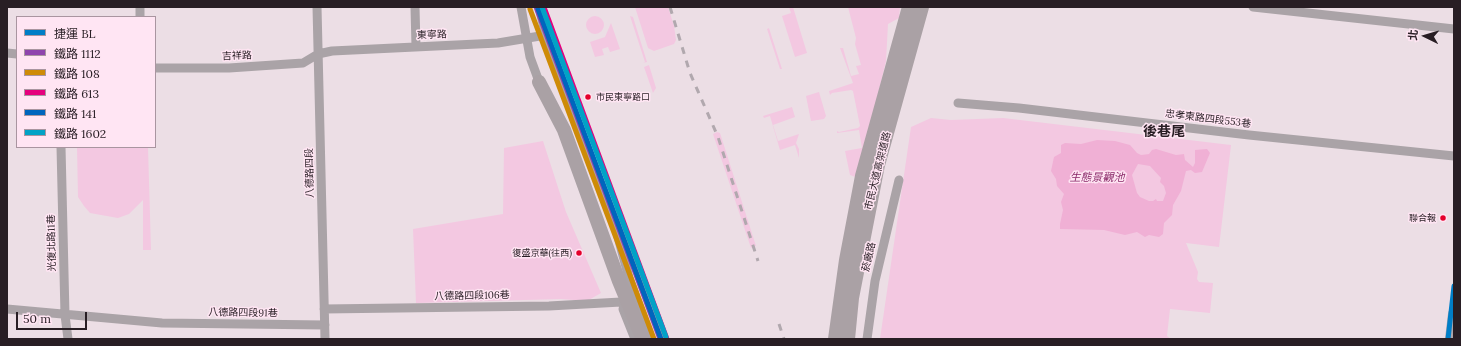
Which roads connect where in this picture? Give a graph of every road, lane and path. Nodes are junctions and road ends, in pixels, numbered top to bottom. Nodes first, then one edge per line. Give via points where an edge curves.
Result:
1 (317, 7) edge
2 (415, 7) edge
3 (521, 7) edge
4 (539, 7) edge
5 (909, 7) edge
6 (922, 7) edge
7 (1253, 7) edge
8 (1454, 29) edge
9 (546, 35) junction
10 (527, 38) junction
11 (416, 47) junction
12 (318, 54) junction
13 (156, 68) edge
14 (539, 82) junction
15 (958, 103) dead end
16 (61, 148) edge
17 (1454, 156) edge
18 (899, 180) dead end
19 (609, 205) junction
20 (621, 302) junction
21 (7, 309) edge
22 (324, 309) junction
23 (65, 316) junction
24 (1454, 319) edge
25 (325, 325) junction
26 (68, 339) edge
27 (325, 339) edge
28 (635, 339) edge
29 (643, 339) edge
30 (651, 339) edge
31 (664, 339) edge
32 (835, 339) edge
33 (848, 339) edge
34 (867, 339) edge
35 (1451, 339) edge

1 - 12 street, 八德路四段
2 - 11 street
3 - 10 street
4 - 9 street
5 - 32 highway, 市民大道高架道路 via 862,176 846,260
6 - 33 highway, 市民大道高架道路 via 878,165 852,298
7 - 8 street
9 - 10 street, 東寧路
9 - 19 street via 550,53
10 - 11 street, 東寧路 via 498,43
10 - 14 street via 530,57
11 - 12 street, 東寧路
12 - 13 street, 吉祥路 via 303,63 229,68
12 - 22 street, 八德路四段
14 - 20 street
14 - 29 highway via 564,130
15 - 17 street, 忠孝東路四段553巷
16 - 23 street, 光復北路11巷
18 - 34 street, 菸廠路 via 875,281
19 - 30 street via 629,278
19 - 31 street
20 - 22 street, 八德路四段106巷 via 549,306
20 - 28 street
21 - 23 street, 八德路四段91巷
22 - 25 street, 八德路四段
23 - 25 street, 八德路四段91巷 via 162,323
23 - 26 street, 光復北路11巷
24 - 35 main road
25 - 27 street, 八德路四段

